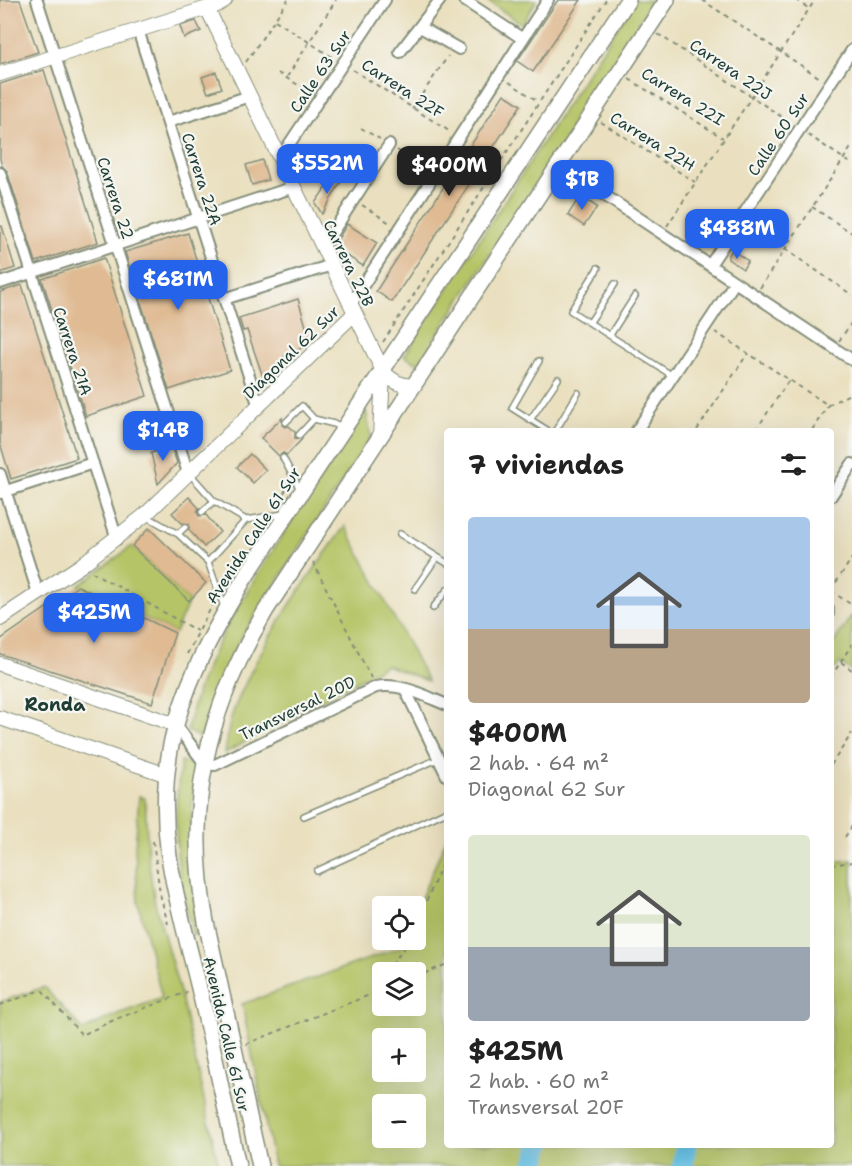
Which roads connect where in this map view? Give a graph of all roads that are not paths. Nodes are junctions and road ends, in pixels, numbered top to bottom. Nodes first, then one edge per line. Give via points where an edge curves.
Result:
1 (37, 0) edge
2 (225, 0) edge
3 (385, 0) edge
4 (440, 0) edge
5 (464, 0) edge
6 (548, 0) edge
7 (628, 0) edge
8 (666, 0) edge
9 (207, 8) junction
10 (420, 27) junction
11 (138, 30) junction
12 (523, 39) junction
13 (456, 48) road end
14 (852, 51) edge
15 (400, 52) dead end
16 (55, 57) junction
17 (0, 74) edge
18 (250, 96) junction
19 (168, 122) junction
20 (389, 145) dead end
21 (280, 158) junction
22 (559, 165) junction
23 (0, 173) edge
24 (294, 187) junction
25 (199, 218) junction
26 (115, 245) junction
27 (323, 247) junction
28 (332, 265) junction
29 (710, 265) junction
30 (598, 268) dead end
31 (32, 272) junction
32 (735, 282) junction
33 (0, 283) edge
34 (615, 284) dead end
35 (635, 296) dead end
36 (224, 299) junction
37 (353, 309) junction
38 (590, 322) junction
39 (610, 335) junction
40 (852, 360) edge
41 (539, 361) dead end
42 (383, 371) junction
43 (673, 376) junction
44 (558, 379) dead end
45 (414, 386) junction
46 (578, 393) dead end
47 (259, 407) junction
48 (314, 419) junction
49 (530, 420) junction
50 (286, 422) dead end
51 (346, 427) junction
52 (544, 428) edge
53 (557, 428) edge
54 (638, 428) edge
55 (299, 435) dead end
56 (380, 438) junction
57 (283, 458) dead end
58 (93, 463) junction
59 (852, 464) edge
60 (188, 473) junction
61 (0, 474) edge
62 (834, 491) edge
63 (3, 492) edge
64 (302, 493) junction
65 (214, 501) junction
66 (202, 512) dead end
67 (288, 513) junction
68 (145, 515) junction
69 (246, 520) junction
70 (185, 527) dead end
71 (178, 534) junction
72 (400, 534) dead end
73 (117, 538) junction
74 (437, 557) junction
75 (444, 561) edge
76 (208, 562) junction
77 (415, 589) dead end
78 (38, 594) junction
79 (444, 594) edge
80 (433, 608) dead end
81 (225, 610) junction
82 (0, 620) edge
83 (0, 664) edge
84 (405, 689) junction
85 (444, 704) edge
86 (0, 717) edge
87 (176, 725) junction
88 (438, 759) junction
89 (205, 764) junction
90 (444, 771) edge
91 (167, 775) junction
92 (444, 812) edge
93 (304, 816) dead end
94 (317, 872) dead end
95 (259, 1160) edge
96 (237, 1162) edge

1 - 16 street, Carrera 22
2 - 9 street
3 - 21 street, Calle 63 Sur
4 - 10 street
5 - 12 street
6 - 12 street, Diagonal 62 Sur
7 - 42 main road, Avenida Calle 61 Sur
8 - 22 main road, Avenida Calle 61 Sur
9 - 11 street
9 - 18 street, Carrera 22B
10 - 13 street
10 - 15 street
11 - 16 street
11 - 19 street, Carrera 22A
12 - 37 street, Diagonal 62 Sur via 399,229
14 - 29 street, Calle 60 Sur
16 - 17 street
16 - 26 street, Carrera 22
18 - 19 street
18 - 21 street, Carrera 22B
19 - 25 street, Carrera 22A
20 - 27 street
21 - 24 street, Carrera 22B
22 - 29 street
22 - 45 main road, Avenida Calle 61 Sur
23 - 31 street, Carrera 21A
24 - 25 street
24 - 27 street, Carrera 22B
25 - 26 street
25 - 36 street, Carrera 22A
26 - 31 street
26 - 60 street, Carrera 22
27 - 28 street, Carrera 22B
28 - 36 street
28 - 37 street, Carrera 22B
29 - 32 street
30 - 38 lane via 571,311
31 - 33 street
31 - 58 street, Carrera 21A
32 - 40 street
32 - 43 street
34 - 38 lane
35 - 39 lane
36 - 47 street, Carrera 22A
37 - 42 street, Carrera 22B
37 - 47 street, Diagonal 62 Sur
38 - 39 lane
39 - 43 lane
41 - 49 lane via 512,408
42 - 45 street via 400,384
42 - 51 main road, Avenida Calle 61 Sur
42 - 56 street, Carrera 22B
43 - 54 street
44 - 49 lane
45 - 56 main road, Avenida Calle 61 Sur
46 - 53 lane
47 - 60 street, Diagonal 62 Sur
48 - 50 lane via 302,406
48 - 51 lane
48 - 55 lane
49 - 52 lane
51 - 64 main road, Avenida Calle 61 Sur
56 - 89 main road, Avenida Calle 61 Sur via 266,610 239,659 220,702
57 - 64 lane
58 - 63 street
58 - 73 street, Carrera 21A
59 - 62 street
60 - 65 lane
60 - 68 street, Diagonal 62 Sur
61 - 63 street
63 - 78 street
64 - 67 main road, Avenida Calle 61 Sur
65 - 66 lane
65 - 69 lane
67 - 69 lane
67 - 81 main road, Avenida Calle 61 Sur
68 - 71 lane
68 - 73 street, Diagonal 62 Sur
69 - 76 lane
70 - 71 lane
71 - 76 lane
72 - 74 lane
73 - 78 street, Diagonal 62 Sur
74 - 75 lane
74 - 77 lane
76 - 81 lane
78 - 82 street, Diagonal 62 Sur
79 - 80 lane
81 - 87 main road, Avenida Calle 61 Sur via 184,696
83 - 87 street
84 - 85 street
84 - 88 street
84 - 89 street, Transversal 20D via 376,687 220,764
86 - 91 street
87 - 89 street
87 - 91 main road, Avenida Calle 61 Sur
88 - 90 street
88 - 93 lane
89 - 95 main road, Avenida Calle 61 Sur via 198,819 199,881
91 - 96 main road, Avenida Calle 61 Sur via 168,858
92 - 94 lane

